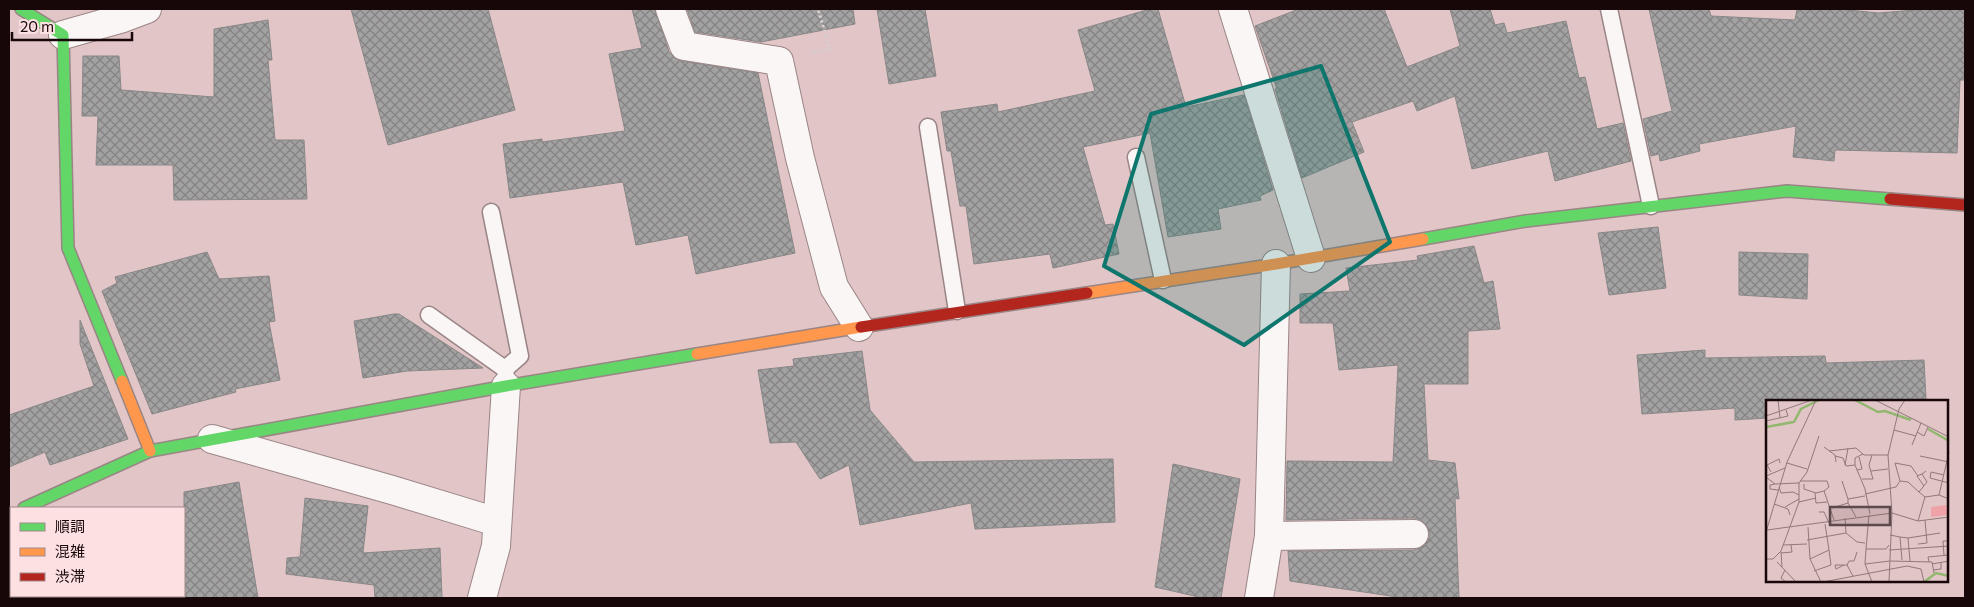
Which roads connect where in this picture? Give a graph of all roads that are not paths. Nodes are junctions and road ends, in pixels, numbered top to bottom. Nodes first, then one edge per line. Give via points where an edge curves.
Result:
1 (21, 9) edge
2 (147, 9) edge
3 (670, 9) edge
4 (1233, 9) edge
5 (1609, 9) edge
6 (63, 34) junction
7 (928, 128) dead end
8 (1136, 157) dead end
9 (1965, 205) edge
10 (1651, 206) junction
11 (490, 212) dead end
12 (1312, 258) junction
13 (1276, 264) junction
14 (1163, 280) junction
15 (957, 311) junction
16 (429, 315) dead end
17 (859, 327) junction
18 (506, 377) junction
19 (212, 440) junction
20 (150, 452) junction
21 (26, 507) edge
22 (497, 522) junction
23 (1414, 534) dead end
24 (1269, 536) junction
25 (482, 598) edge
26 (1259, 598) edge

1 - 6 street
2 - 6 street
3 - 17 street via 684,46 779,61 800,158 834,287
4 - 12 street
5 - 10 lane
6 - 20 street via 68,248
7 - 15 lane
8 - 14 lane
9 - 10 street via 1787,190
10 - 12 street via 1526,221
11 - 18 lane via 520,356
12 - 13 street
13 - 14 street
13 - 24 street
14 - 15 street
15 - 17 street
16 - 18 lane
17 - 18 street
18 - 19 street
18 - 22 street
19 - 20 street
19 - 22 street
20 - 21 street
22 - 25 street via 496,546
23 - 24 street
24 - 26 street

